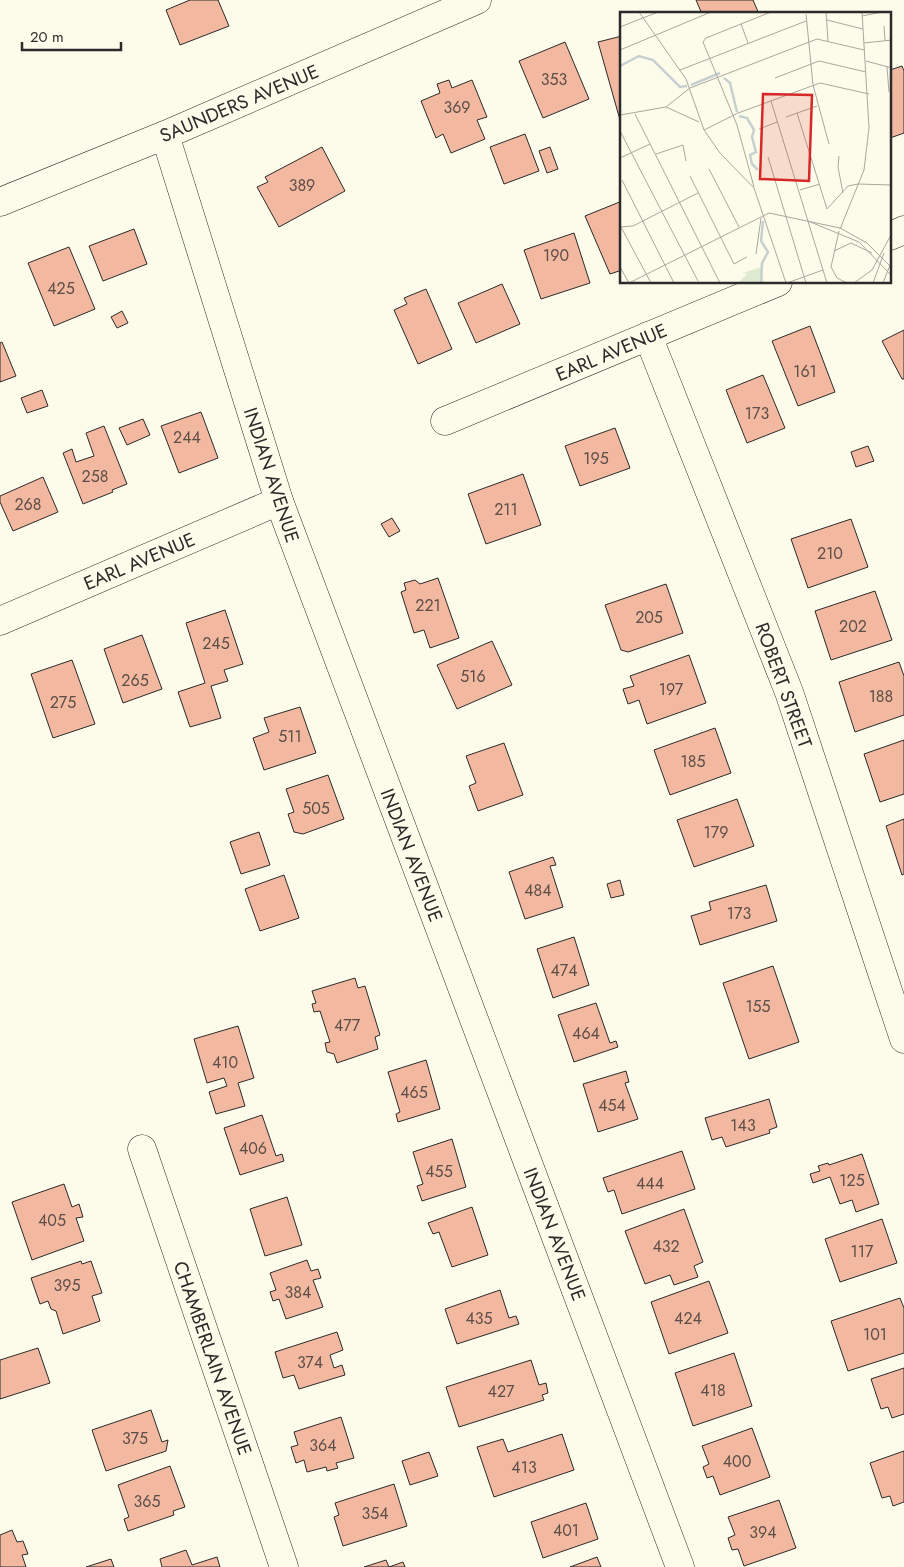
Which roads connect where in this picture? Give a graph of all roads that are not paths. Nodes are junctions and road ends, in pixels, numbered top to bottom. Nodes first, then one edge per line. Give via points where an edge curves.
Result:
1 (477, 0) edge
2 (165, 135) junction
3 (0, 202) edge
4 (904, 230) edge
5 (892, 235) edge
6 (773, 284) edge
7 (648, 336) junction
8 (445, 421) dead end
9 (279, 501) junction
10 (0, 621) edge
11 (904, 1039) edge
12 (142, 1149) dead end
13 (284, 1567) edge
14 (680, 1567) edge

1 - 2 street, SAUNDERS AVENUE
2 - 3 street, SAUNDERS AVENUE
2 - 9 street, INDIAN AVENUE
4 - 5 street
6 - 7 street, EARL AVENUE
7 - 8 street, EARL AVENUE
7 - 11 street, ROBERT STREET via 789,692
9 - 10 street, EARL AVENUE
9 - 14 street, INDIAN AVENUE
12 - 13 street, CHAMBERLAIN AVENUE

